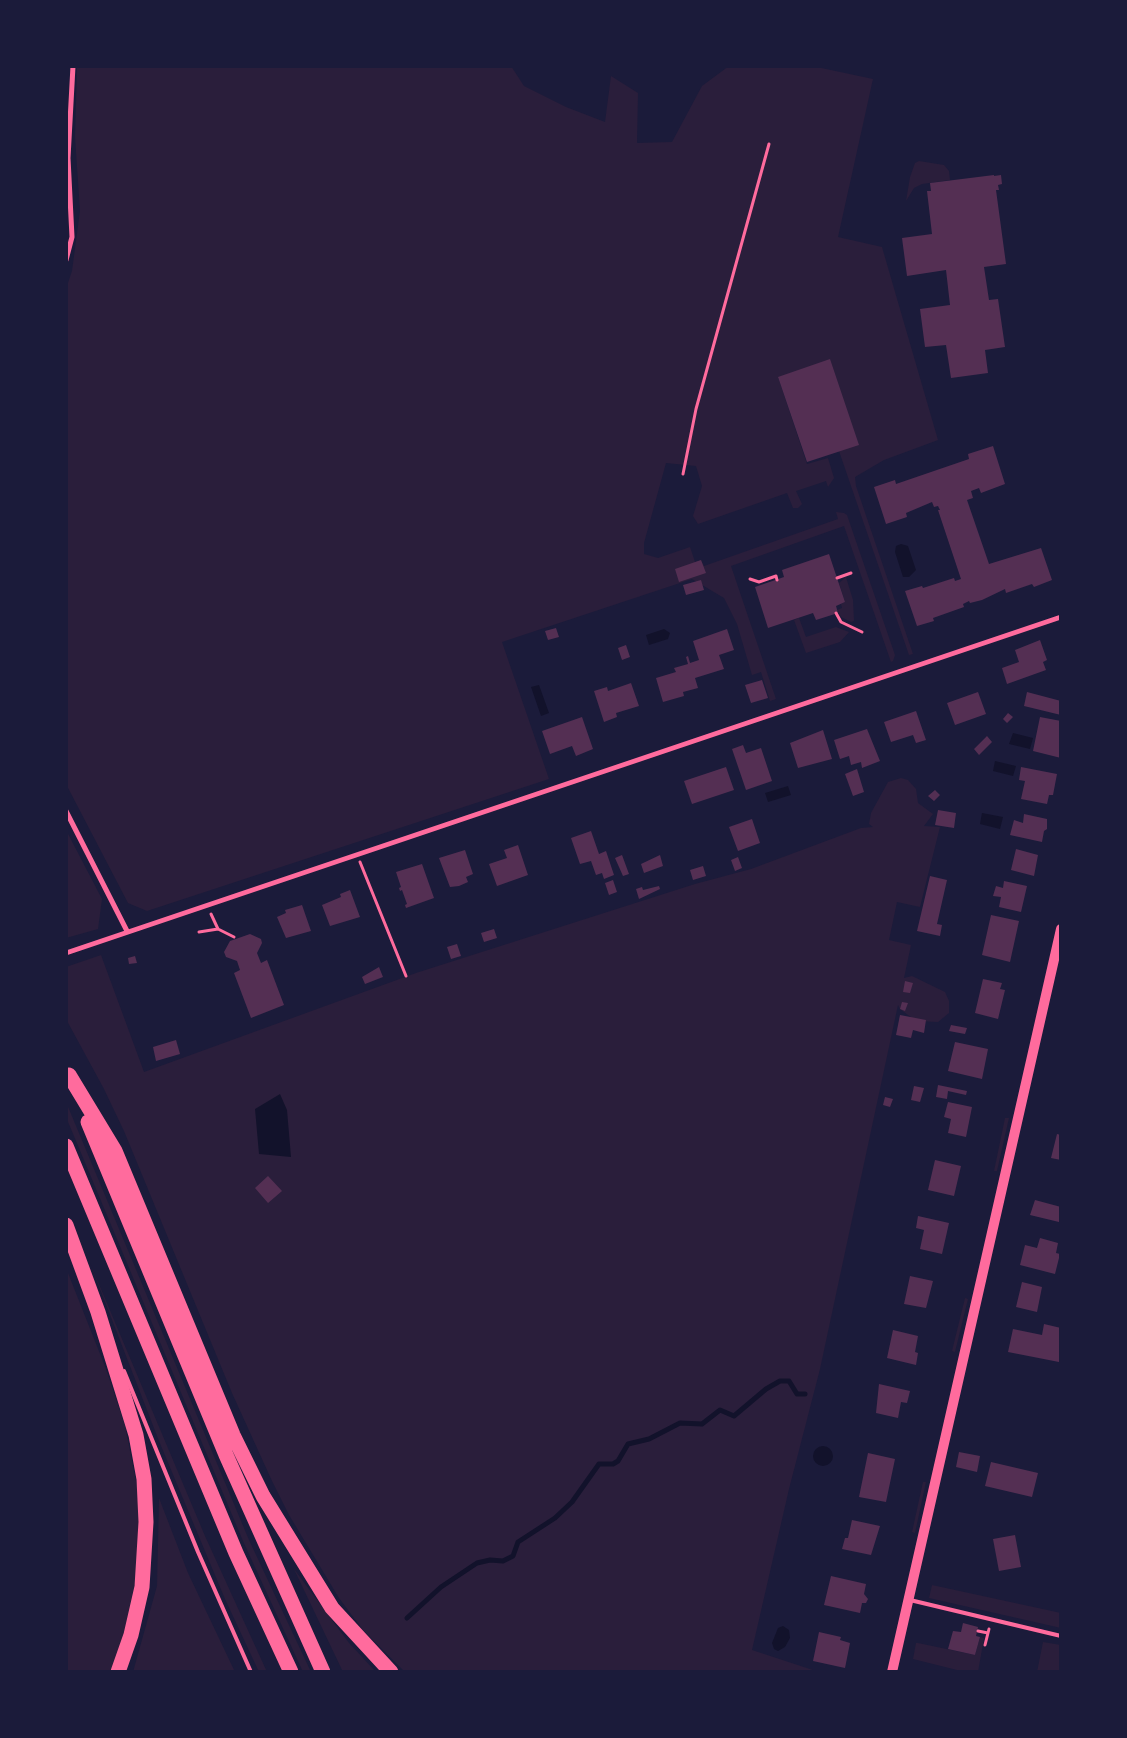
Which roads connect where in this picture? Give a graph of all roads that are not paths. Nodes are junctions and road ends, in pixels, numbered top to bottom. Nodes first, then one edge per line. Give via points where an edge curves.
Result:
1 (73, 66) edge
2 (66, 260) edge
3 (1061, 617) edge
4 (66, 811) edge
5 (1061, 929) edge
6 (128, 931) junction
7 (66, 953) edge
8 (68, 1072) edge
9 (66, 1146) edge
10 (66, 1225) edge
11 (98, 1312) junction
12 (908, 1600) junction
13 (1061, 1636) edge
14 (118, 1672) edge
15 (251, 1672) edge
16 (291, 1672) edge
17 (323, 1672) edge
18 (391, 1672) edge
19 (892, 1672) edge

1 - 2 street via 68,158 72,237
3 - 6 street
4 - 6 street
5 - 12 main road
6 - 7 street
8 - 17 highway via 226,1455
8 - 18 highway via 115,1151 233,1435 262,1496 332,1608
9 - 16 highway via 236,1553
10 - 11 highway
11 - 14 highway via 136,1435 144,1478 146,1542 142,1587
11 - 15 lane
12 - 13 lane
12 - 19 main road

